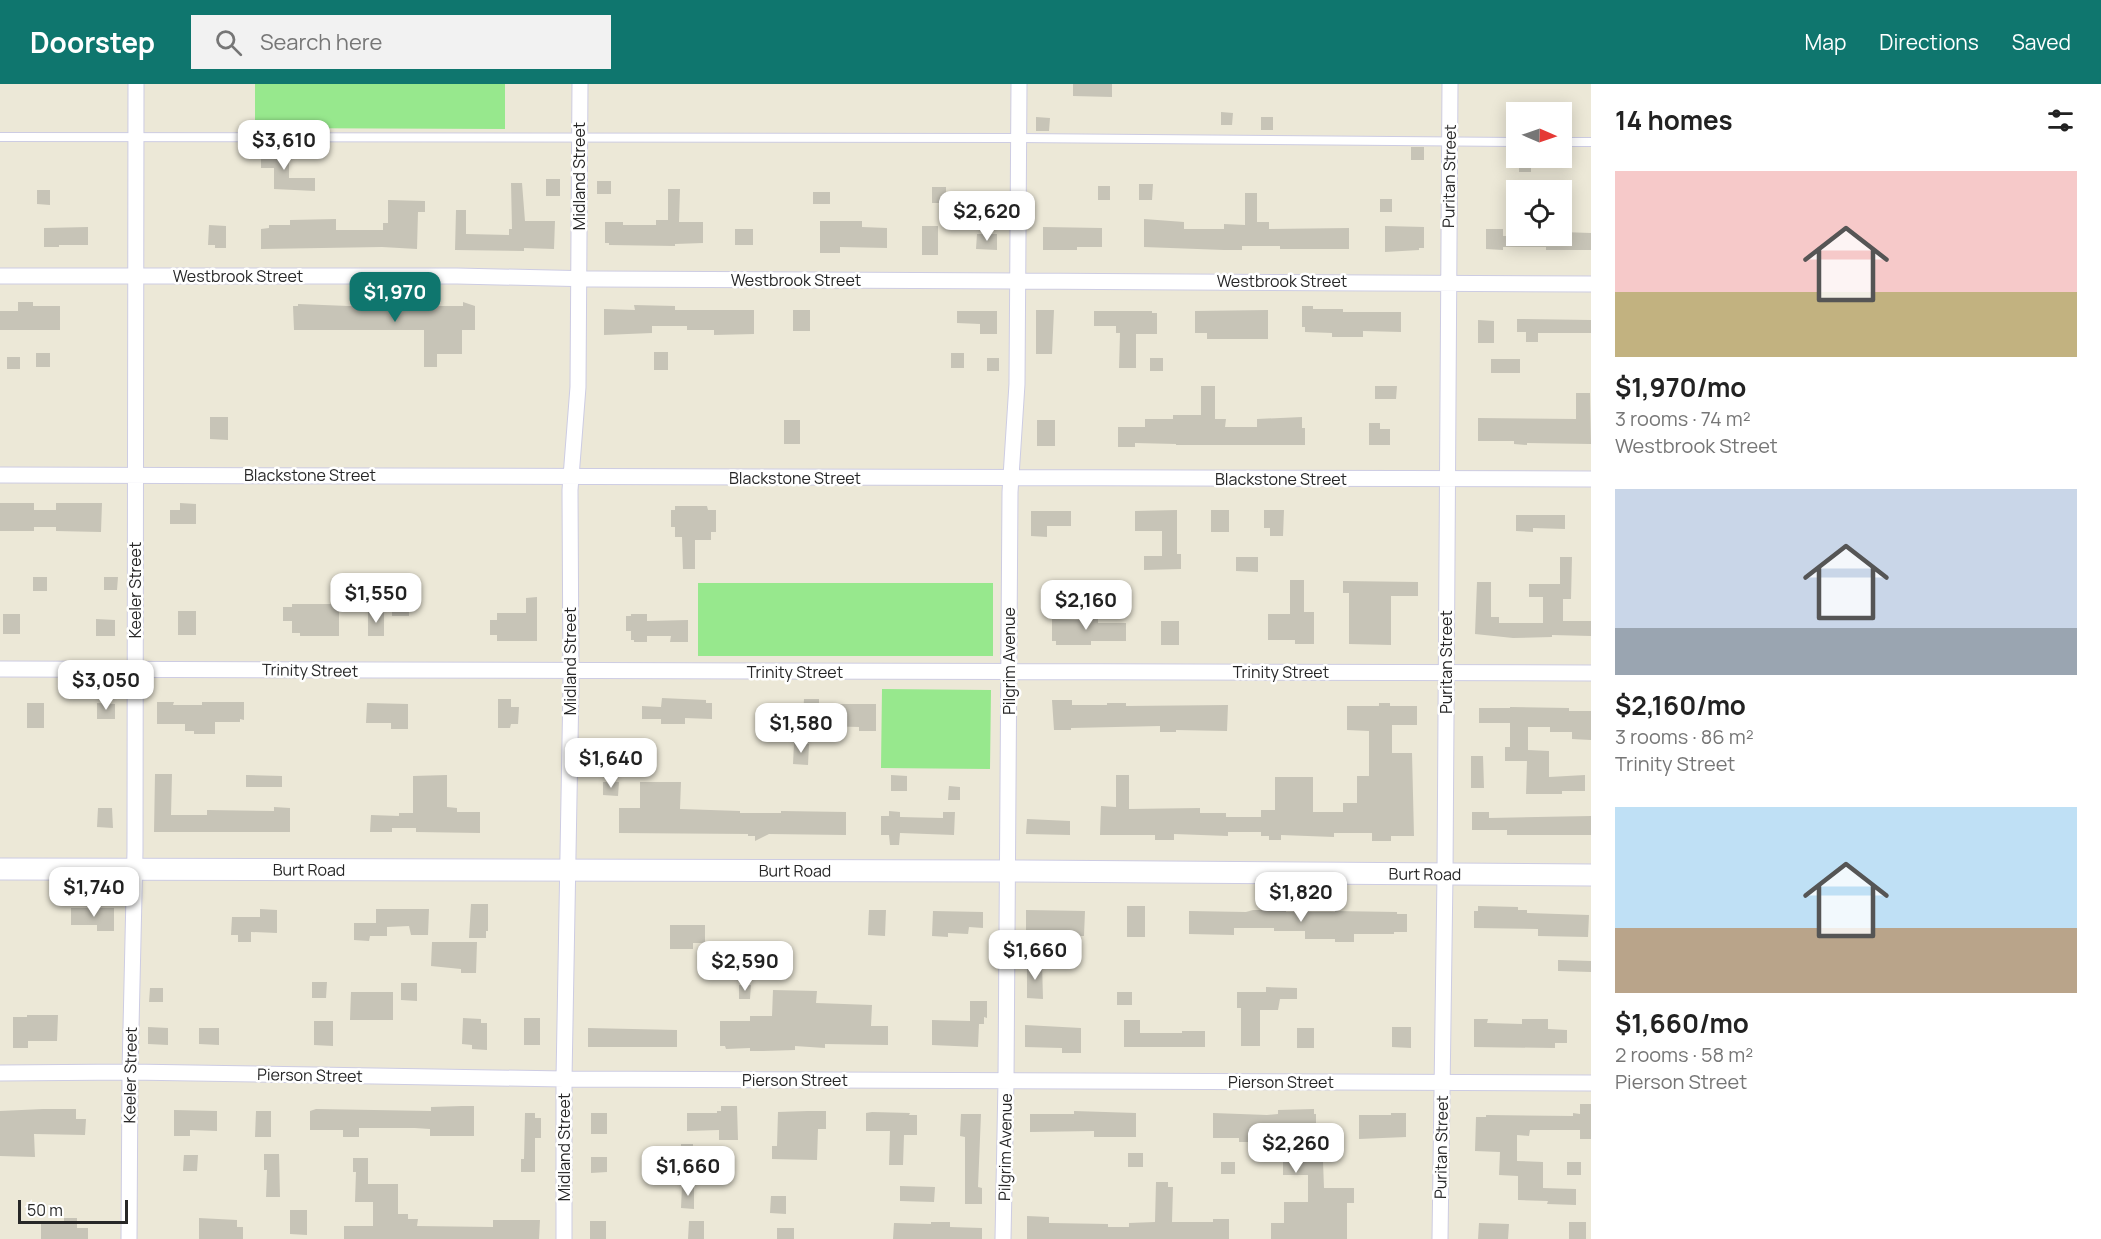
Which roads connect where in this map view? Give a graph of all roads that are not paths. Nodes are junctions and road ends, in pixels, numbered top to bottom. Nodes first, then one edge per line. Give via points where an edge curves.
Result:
1 (136, 84) edge
2 (580, 84) edge
3 (1018, 84) edge
4 (1450, 84) edge
5 (0, 137) edge
6 (580, 137) junction
7 (136, 138) junction
8 (1018, 138) junction
9 (1450, 141) junction
10 (1506, 142) edge
11 (1572, 142) edge
12 (1591, 142) edge
13 (0, 276) edge
14 (135, 277) junction
15 (579, 279) junction
16 (1017, 281) junction
17 (1449, 282) junction
18 (1591, 284) edge
19 (0, 475) edge
20 (136, 476) junction
21 (571, 477) junction
22 (1011, 479) junction
23 (1447, 479) junction
24 (1591, 480) edge
25 (0, 669) edge
26 (135, 669) junction
27 (571, 672) junction
28 (1009, 673) junction
29 (1446, 673) junction
30 (1591, 673) edge
31 (0, 869) edge
32 (134, 869) junction
33 (569, 870) junction
34 (1007, 871) junction
35 (1445, 873) junction
36 (1591, 875) edge
37 (130, 1072) junction
38 (0, 1073) edge
39 (564, 1079) junction
40 (1006, 1081) junction
41 (1442, 1083) junction
42 (1591, 1083) edge
43 (129, 1239) edge
44 (564, 1239) edge
45 (1003, 1239) edge
46 (1440, 1239) edge

1 - 7 street, Keeler Street
2 - 6 street, Midland Street
3 - 8 street, Pilgrim Avenue
4 - 9 street, Puritan Street
5 - 7 lane
6 - 7 lane
6 - 8 lane
6 - 15 street, Midland Street
7 - 14 street, Keeler Street
8 - 9 lane
8 - 16 street, Pilgrim Avenue
9 - 10 lane
9 - 17 street, Puritan Street
11 - 12 lane
13 - 14 street, Westbrook Street
14 - 15 street, Westbrook Street
14 - 20 street, Keeler Street
15 - 16 street, Westbrook Street
15 - 21 street, Midland Street via 578,387
16 - 17 street, Westbrook Street
16 - 22 street, Pilgrim Avenue via 1017,384
17 - 18 street, Westbrook Street
17 - 23 street, Puritan Street
19 - 20 street, Blackstone Street
20 - 21 street, Blackstone Street
20 - 26 street, Keeler Street
21 - 22 street, Blackstone Street
21 - 27 street, Midland Street
22 - 23 street, Blackstone Street
22 - 28 street, Pilgrim Avenue
23 - 24 street, Blackstone Street
23 - 29 street, Puritan Street
25 - 26 street, Trinity Street
26 - 27 street, Trinity Street
26 - 32 street, Keeler Street
27 - 28 street, Trinity Street
27 - 33 street, Midland Street
28 - 29 street, Trinity Street
28 - 34 street, Pilgrim Avenue
29 - 30 street, Trinity Street
29 - 35 street, Puritan Street
31 - 32 street, Burt Road
32 - 33 street, Burt Road
32 - 37 street, Keeler Street
33 - 34 street, Burt Road
33 - 39 street, Midland Street
34 - 35 street, Burt Road
34 - 40 street, Pilgrim Avenue
35 - 36 street, Burt Road
35 - 41 street, Puritan Street
37 - 38 street, Pierson Street
37 - 39 street, Pierson Street
37 - 43 street, Keeler Street
39 - 40 street, Pierson Street
39 - 44 street, Midland Street
40 - 41 street, Pierson Street
40 - 45 street, Pilgrim Avenue
41 - 42 street, Pierson Street
41 - 46 street, Puritan Street

